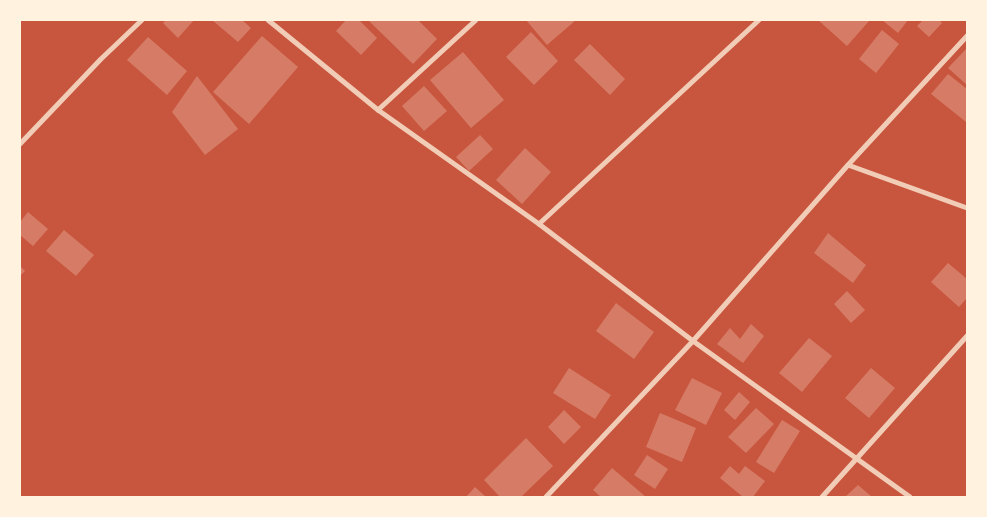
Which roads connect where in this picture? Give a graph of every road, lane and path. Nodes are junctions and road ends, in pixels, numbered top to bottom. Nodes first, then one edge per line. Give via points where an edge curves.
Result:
1 (142, 20) edge
2 (268, 20) edge
3 (476, 20) edge
4 (759, 20) edge
5 (967, 36) edge
6 (378, 110) junction
7 (20, 144) edge
8 (848, 165) junction
9 (967, 208) edge
10 (539, 224) junction
11 (967, 336) edge
12 (692, 341) junction
13 (856, 458) junction
14 (546, 497) edge
15 (822, 497) edge
16 (910, 497) edge

1 - 7 street
2 - 6 street
3 - 6 street
4 - 10 street
5 - 8 street
6 - 10 street
8 - 9 street
8 - 12 street
10 - 12 street
11 - 13 street
12 - 13 street
12 - 14 street
13 - 15 street
13 - 16 street

